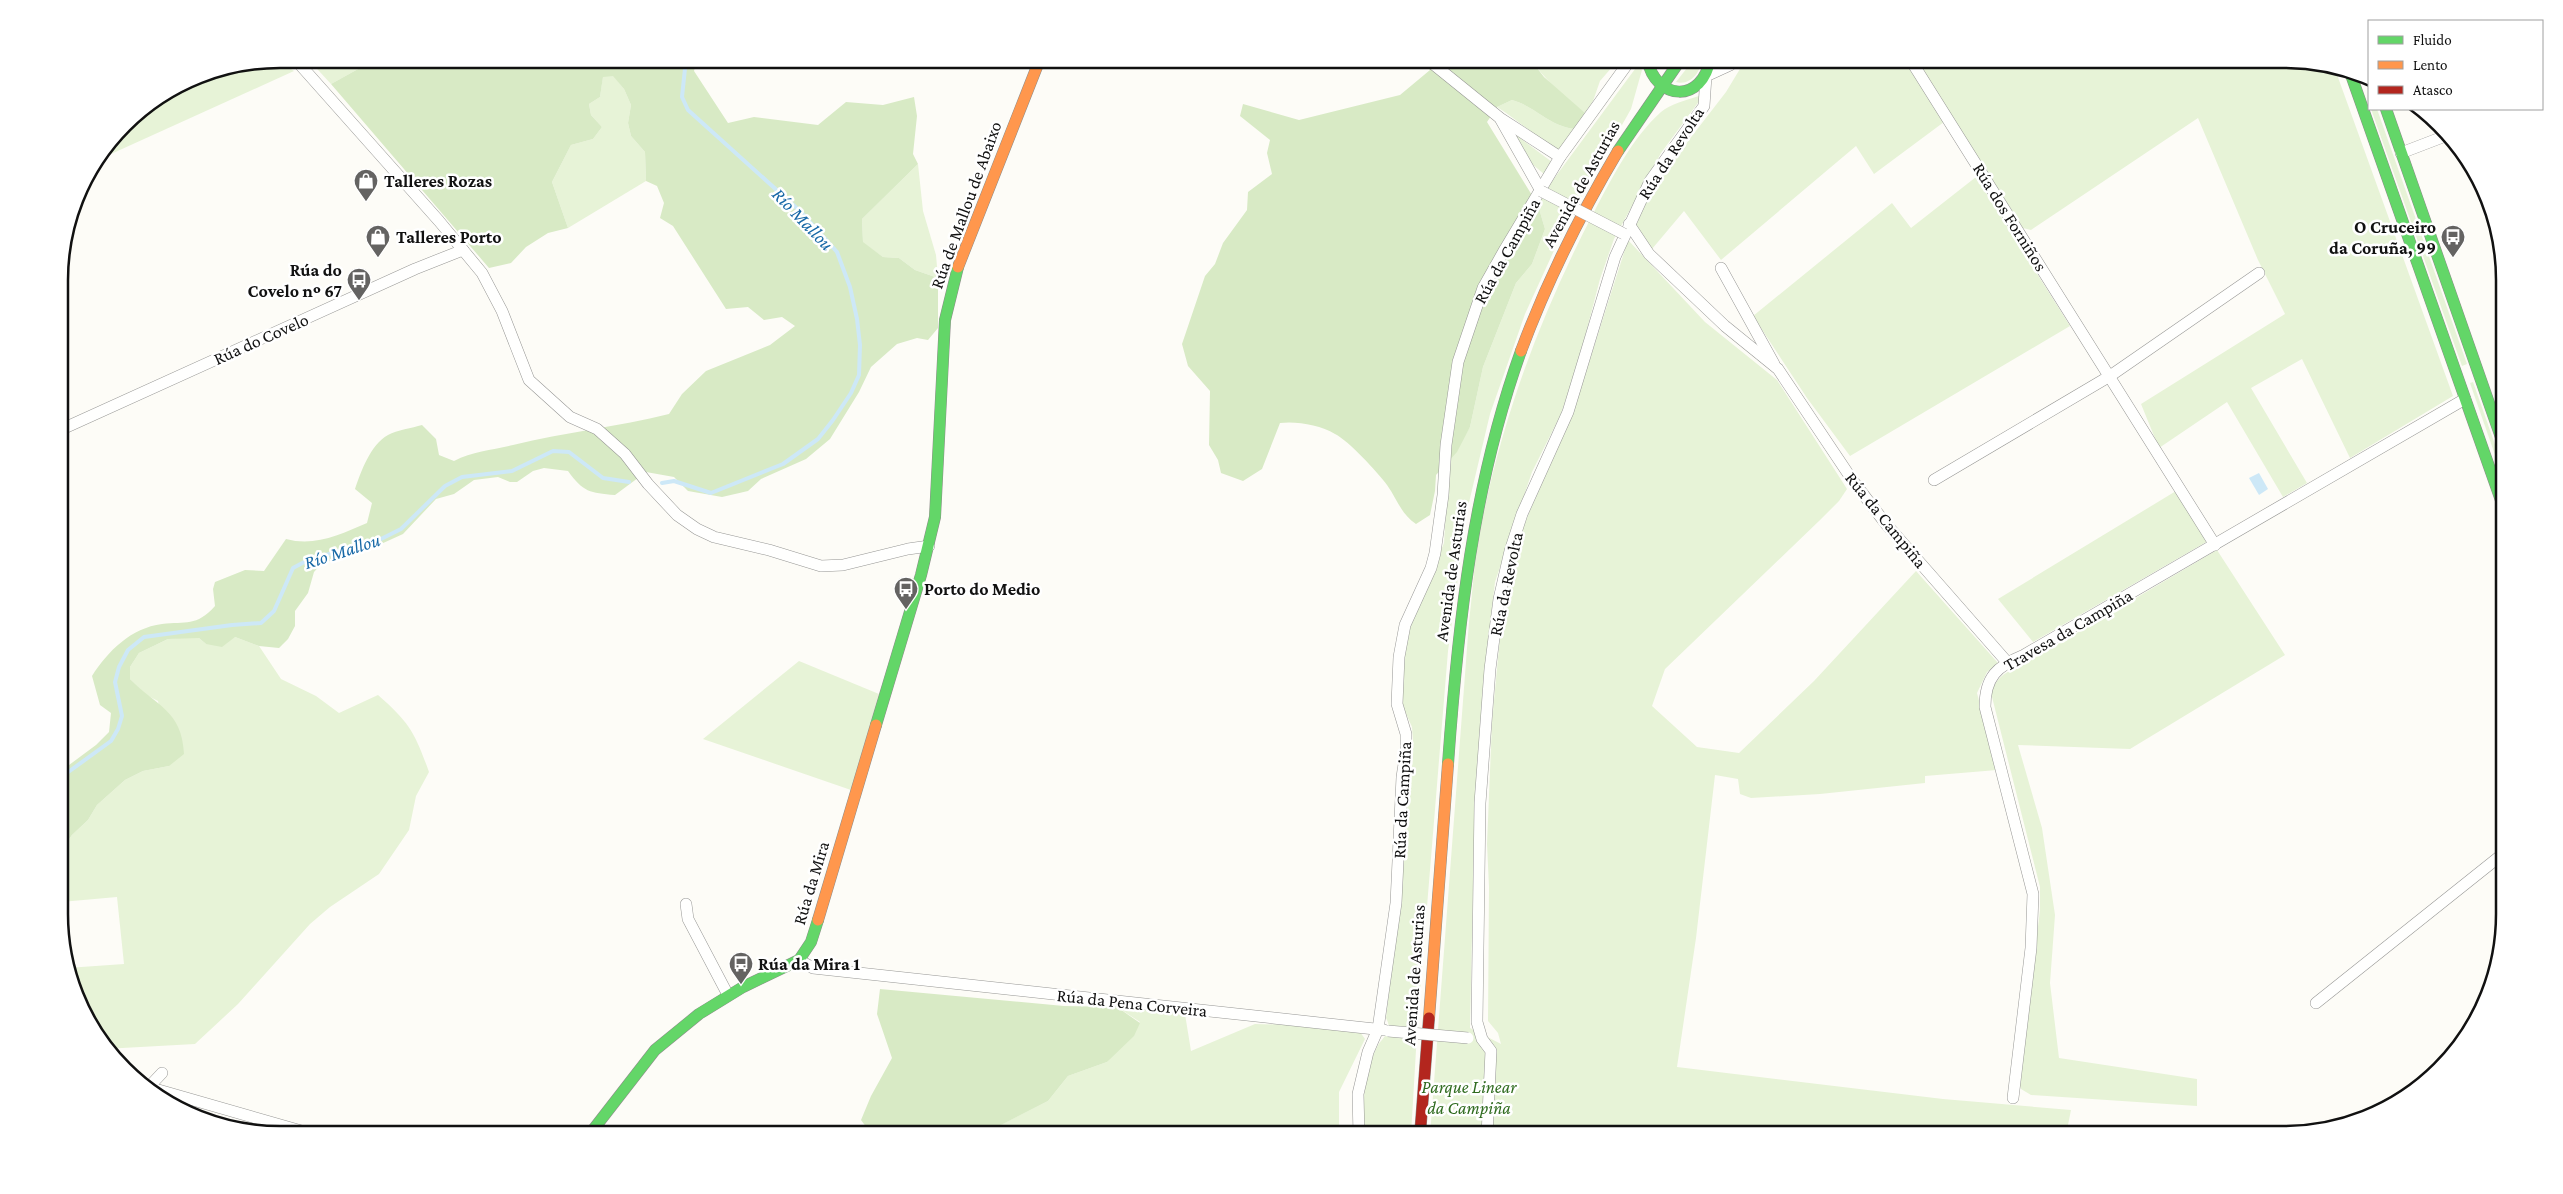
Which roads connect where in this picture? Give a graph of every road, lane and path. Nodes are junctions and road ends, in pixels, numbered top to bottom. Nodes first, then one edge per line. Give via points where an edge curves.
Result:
1 (303, 68) edge
2 (1036, 68) edge
3 (1438, 68) edge
4 (1624, 68) edge
5 (1647, 68) edge
6 (1650, 68) edge
7 (1674, 68) edge
8 (1708, 68) edge
9 (1725, 68) edge
10 (1916, 68) edge
11 (1706, 76) junction
12 (2353, 79) edge
13 (1660, 86) junction
14 (1674, 92) junction
15 (2386, 110) edge
16 (1642, 114) junction
17 (1500, 118) junction
18 (2440, 137) edge
19 (2401, 153) junction
20 (1560, 157) junction
21 (1541, 191) junction
22 (1627, 229) junction
23 (464, 250) junction
24 (1721, 268) dead end
25 (2259, 273) dead end
26 (1778, 370) junction
27 (2110, 376) junction
28 (2465, 399) junction
29 (2496, 423) edge
30 (68, 426) edge
31 (1934, 480) dead end
32 (2496, 486) edge
33 (2215, 545) junction
34 (929, 546) junction
35 (2007, 662) junction
36 (2496, 859) edge
37 (686, 904) dead end
38 (799, 960) junction
39 (728, 996) junction
40 (2316, 1003) dead end
41 (1383, 1030) junction
42 (1482, 1039) junction
43 (162, 1073) dead end
44 (152, 1084) edge
45 (168, 1095) edge
46 (2013, 1098) dead end
47 (283, 1126) edge
48 (596, 1126) edge
49 (1359, 1126) edge
50 (1421, 1126) edge
51 (1487, 1126) edge

1 - 23 street
2 - 34 main road, Rúa de Mallou de Abaixo via 953,279 945,320 939,470
3 - 17 street, Rúa da Campiña
4 - 20 street
5 - 16 main road
6 - 13 main road
7 - 13 main road, Avenida de Asturias
8 - 11 main road
9 - 11 street
10 - 27 street, Rúa dos Forniños
11 - 14 main road via 1689,90
11 - 22 street, Rúa da Revolta via 1704,106 1650,181
12 - 28 main road
13 - 14 main road
13 - 16 main road, Avenida de Asturias
14 - 16 main road
15 - 19 main road
16 - 50 main road, Avenida de Asturias via 1591,195 1542,297 1508,389 1485,472 1467,565 1453,688
17 - 20 street, Rúa da Campiña
17 - 21 street, Rúa da Campiña
18 - 19 street
19 - 29 main road
20 - 21 street
21 - 22 street, Rúa da Campiña, bridge
21 - 41 street, Rúa da Campiña via 1483,288 1470,323 1458,362 1452,401 1435,553 1405,625 1396,691 1406,734 1398,876
22 - 26 street, Rúa da Campiña via 1725,326
22 - 42 street, Rúa da Revolta via 1615,257 1568,412 1522,514 1499,599 1490,669 1480,804 1477,1022
23 - 30 street, Rúa do Covelo via 406,273
23 - 34 street via 482,272 502,311 529,380 570,417 597,429 625,454 677,515 696,529 714,537 821,566 844,565
24 - 26 street, Rúa da Campiña
25 - 27 street
26 - 35 street, Rúa da Campiña via 1886,524
27 - 31 street
27 - 33 street, Rúa dos Forniños
28 - 32 main road
28 - 33 street, Travesa da Campiña
33 - 35 street, Travesa da Campiña
34 - 38 main road, Rúa da Mira via 811,942
35 - 46 street, Travesa da Campiña via 1988,682 1985,707 2034,894 2031,948
36 - 40 street
37 - 39 street via 688,919
38 - 39 main road
38 - 41 street, Rúa da Pena Corveira via 813,968
39 - 48 main road via 698,1014 655,1050
41 - 42 street, Rúa da Pena Corveira, bridge
41 - 49 street, Rúa da Campiña via 1368,1052 1358,1094
42 - 51 street, Rúa da Revolta via 1491,1051
43 - 44 street
45 - 47 street

